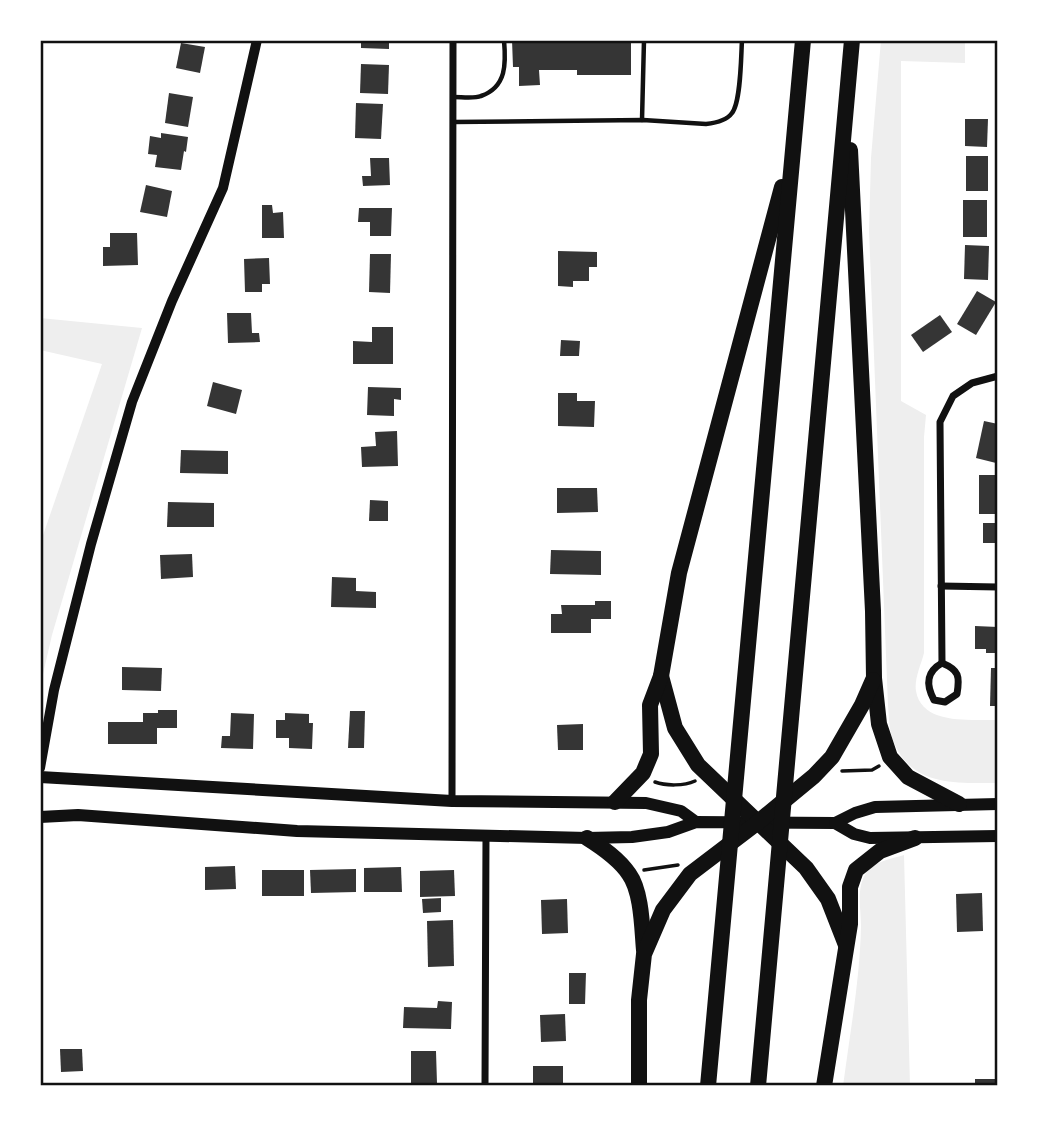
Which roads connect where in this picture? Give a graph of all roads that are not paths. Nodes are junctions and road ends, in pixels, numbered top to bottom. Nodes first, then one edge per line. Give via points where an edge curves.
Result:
1 (257, 40) edge
2 (453, 40) edge
3 (504, 40) edge
4 (644, 40) edge
5 (742, 40) edge
6 (803, 40) edge
7 (852, 40) edge
8 (847, 94) junction
9 (453, 97) junction
10 (642, 120) junction
11 (453, 122) junction
12 (793, 144) junction
13 (998, 376) edge
14 (941, 586) junction
15 (998, 587) edge
16 (942, 663) junction
17 (661, 676) junction
18 (874, 678) junction
19 (40, 768) edge
20 (40, 777) edge
21 (452, 801) junction
22 (615, 802) junction
23 (959, 804) junction
24 (998, 804) edge
25 (40, 817) edge
26 (696, 822) junction
27 (757, 823) junction
28 (835, 823) junction
29 (486, 835) junction
30 (998, 836) edge
31 (587, 838) junction
32 (915, 838) junction
33 (846, 945) junction
34 (644, 954) junction
35 (485, 1086) edge
36 (639, 1086) edge
37 (708, 1086) edge
38 (758, 1086) edge
39 (824, 1086) edge

1 - 19 street via 223,188 132,402 54,690
2 - 9 street
3 - 9 lane via 506,63 499,85 480,97
4 - 10 lane
5 - 10 lane via 737,102 731,114 706,124
6 - 12 highway
7 - 8 highway
8 - 18 highway
8 - 38 highway
9 - 11 street
10 - 11 lane
11 - 21 street
12 - 17 highway via 679,573
12 - 37 highway
13 - 14 street via 972,383 953,396 940,422
14 - 15 street
14 - 16 street
16 - 16 street via 928,677 929,691 934,700 945,702 957,694 960,679 954,668
17 - 22 highway via 650,705 651,754 643,774
17 - 27 highway via 674,728 698,773
18 - 23 highway via 879,724 890,757 908,778
18 - 27 highway via 833,763
20 - 21 main road
21 - 22 main road
22 - 26 main road via 681,811
23 - 24 main road
23 - 28 main road via 875,807
25 - 29 main road via 78,815 297,831
26 - 27 main road
26 - 31 main road via 668,832
27 - 28 main road
27 - 33 highway via 806,868 828,899
27 - 34 highway via 686,870
28 - 32 main road via 870,838
29 - 31 main road
29 - 35 street
30 - 32 main road
31 - 34 highway via 607,850 631,876 640,904
32 - 33 highway via 880,851 856,870 850,887
33 - 39 highway
34 - 36 highway

